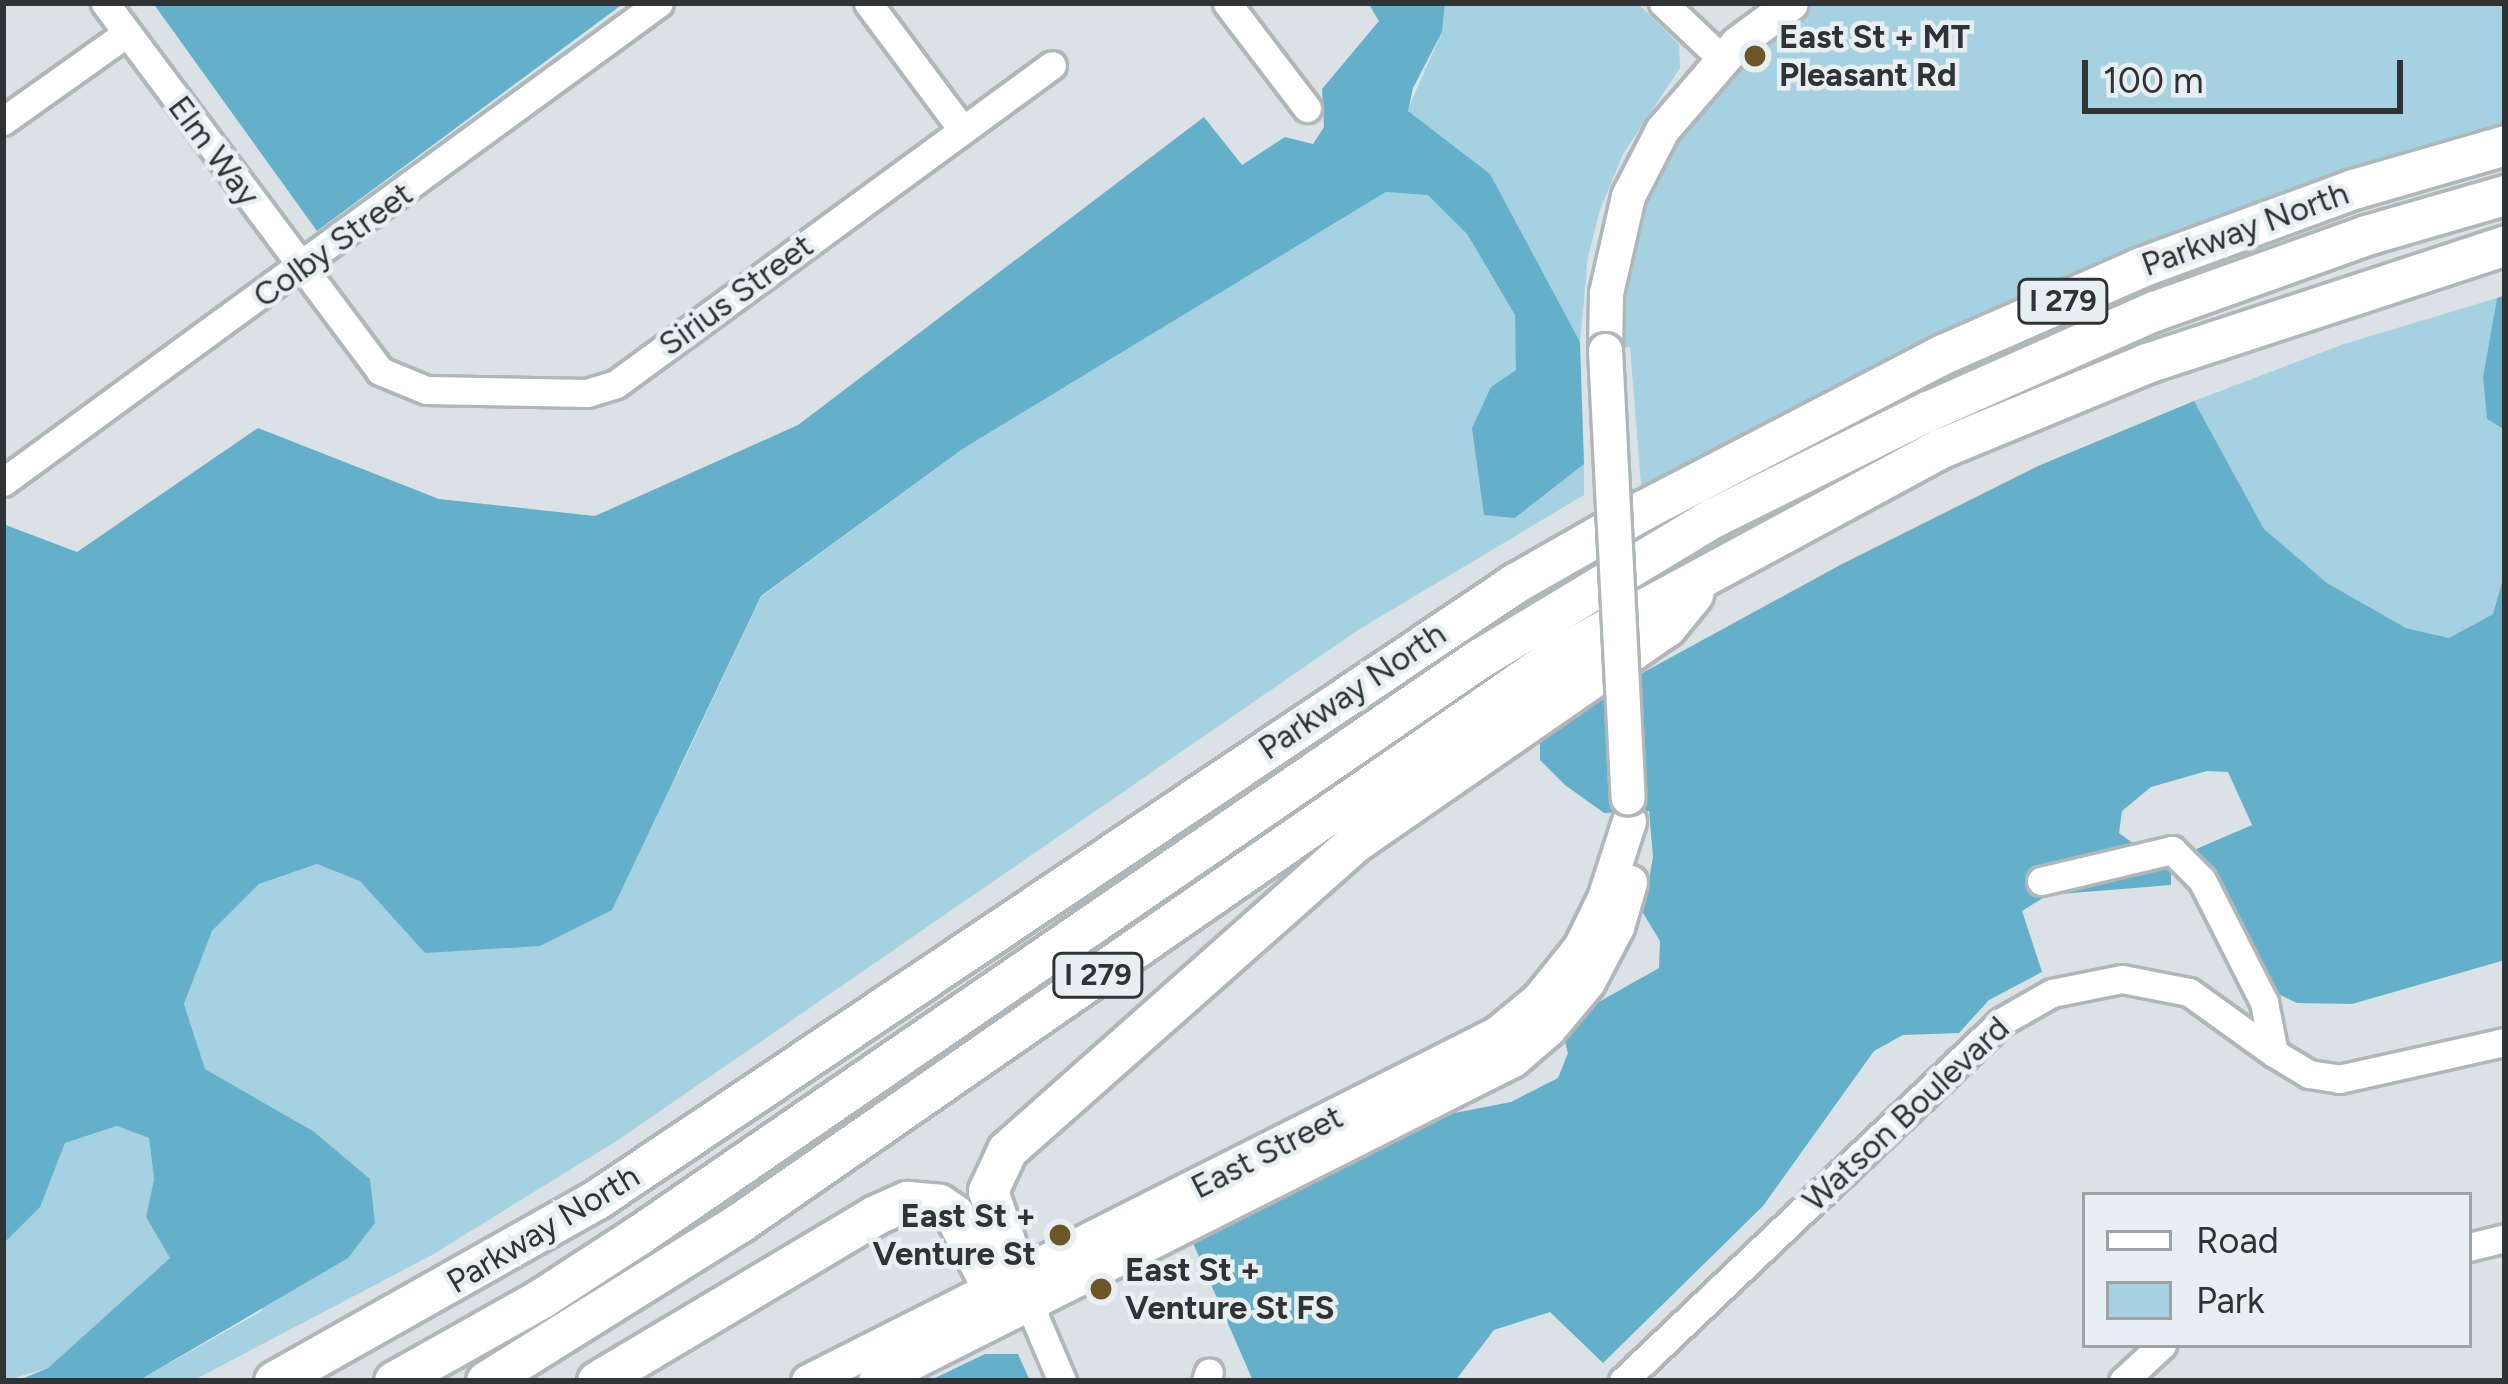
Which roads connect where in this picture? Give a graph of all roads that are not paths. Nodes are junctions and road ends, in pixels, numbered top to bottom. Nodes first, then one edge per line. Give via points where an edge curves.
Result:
1 (105, 3) edge
2 (659, 3) edge
3 (868, 3) edge
4 (1227, 3) edge
5 (1663, 3) edge
6 (1791, 3) edge
7 (127, 33) junction
8 (1722, 59) junction
9 (1052, 65) dead end
10 (1307, 108) dead end
11 (3, 121) edge
12 (962, 129) junction
13 (2505, 145) edge
14 (2505, 195) edge
15 (2505, 245) edge
16 (301, 268) junction
17 (380, 370) joint
18 (3, 482) edge
19 (1712, 571) junction
20 (2041, 880) dead end
21 (2505, 1042) edge
22 (2274, 1053) junction
23 (2505, 1238) edge
24 (2472, 1246) edge
25 (1013, 1290) junction
26 (2159, 1348) edge
27 (274, 1381) edge
28 (394, 1381) edge
29 (486, 1381) edge
30 (597, 1381) edge
31 (808, 1381) edge
32 (875, 1381) edge
33 (1061, 1381) edge
34 (1623, 1381) edge
35 (2123, 1381) edge

1 - 7 street, Elm Way
2 - 16 street, Colby Street
3 - 12 street
4 - 10 street
5 - 8 street
6 - 8 main road, East Street
7 - 11 street
7 - 16 street, Elm Way
8 - 25 main road, East Street, bridge via 1662,130 1628,196 1606,293 1628,809 1604,898 1580,947 1497,1033
9 - 12 street, Sirius Street
12 - 17 street, Sirius Street via 616,384 587,393 425,390
13 - 27 highway, Parkway North / I 279 via 2353,188 2141,267 1924,364 1643,510 1515,583 597,1199
14 - 28 highway via 2154,311 1714,517 1480,658 637,1236
15 - 19 highway, I 279 via 2146,363 1941,448
16 - 17 street, Elm Way
16 - 18 street, Colby Street
19 - 25 highway via 1666,627 1355,842 1268,913 1007,1150 988,1191
19 - 29 highway, I 279 via 1558,655 739,1223
20 - 22 street via 2172,850 2202,880 2264,1002
21 - 22 street, Watson Boulevard via 2338,1079
22 - 34 street, Watson Boulevard via 2216,1006 2157,983 2084,983 2024,1007
23 - 24 street
25 - 30 highway via 954,1214 908,1201
25 - 31 main road, East Street
25 - 32 main road, East Street
25 - 33 street
26 - 35 street

